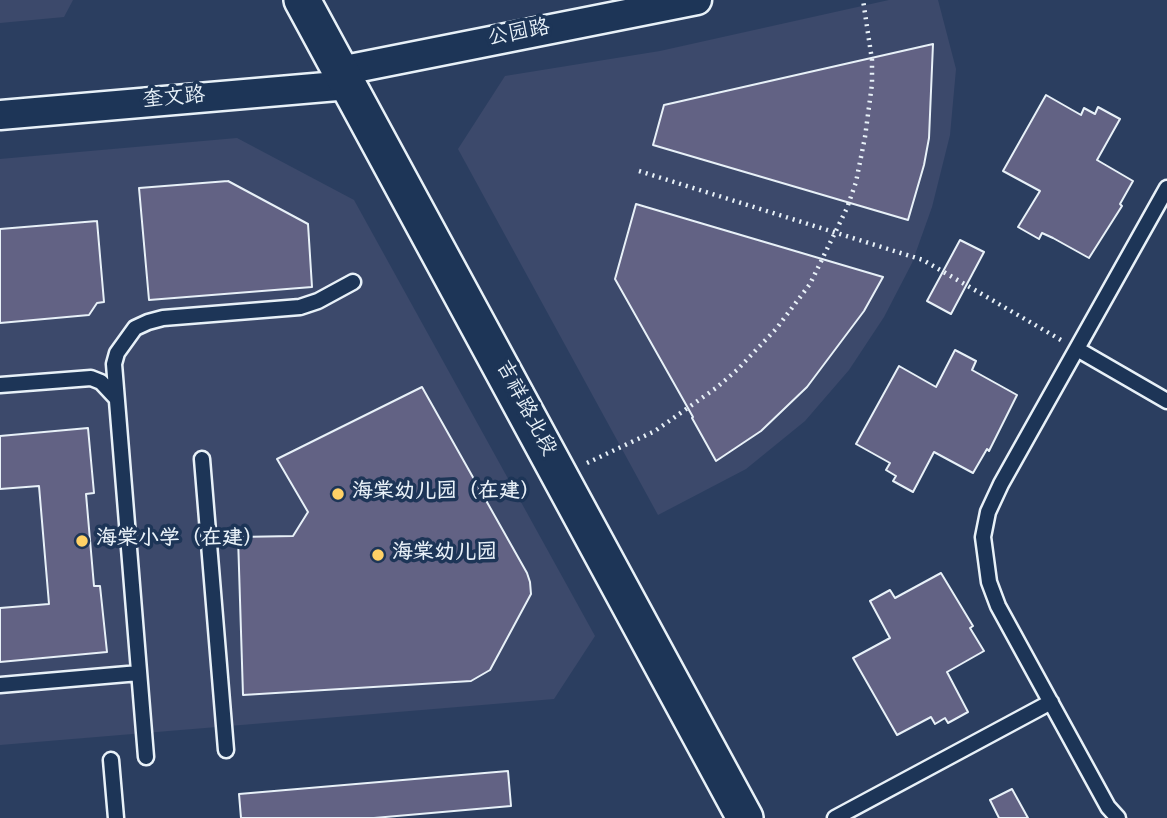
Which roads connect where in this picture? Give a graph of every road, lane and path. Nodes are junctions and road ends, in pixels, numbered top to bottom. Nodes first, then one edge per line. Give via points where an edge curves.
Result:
1 (302, 0) edge
2 (697, 0) edge
3 (863, 0) edge
4 (345, 78) junction
5 (0, 115) edge
6 (639, 171) dead end
7 (1167, 188) edge
8 (837, 233) junction
9 (353, 282) dead end
10 (1077, 349) junction
11 (117, 352) junction
12 (82, 377) junction
13 (0, 385) edge
14 (117, 399) junction
15 (1167, 401) edge
16 (202, 459) dead end
17 (561, 476) junction
18 (139, 673) junction
19 (0, 685) edge
20 (1051, 702) junction
21 (226, 750) dead end
22 (146, 757) dead end
23 (111, 760) dead end
24 (116, 818) edge
25 (746, 818) edge
26 (835, 818) edge
27 (1118, 818) edge

1 - 4 street, 吉祥路北段
2 - 4 street, 公园路
3 - 8 path via 872,60 869,111 856,182
4 - 5 street, 奎文路
4 - 17 street, 吉祥路北段
6 - 8 path
7 - 10 lane
8 - 10 path via 923,260
8 - 17 path via 794,307 737,370 655,430
9 - 11 lane via 300,307 148,322 135,328
10 - 15 lane
10 - 20 lane via 1001,484 983,537 989,582 998,606
11 - 12 lane via 100,370
11 - 14 lane
12 - 13 lane
12 - 14 lane via 101,382
14 - 18 lane
16 - 21 lane
17 - 25 street, 吉祥路北段
18 - 19 lane
18 - 22 lane
20 - 26 lane
20 - 27 lane
23 - 24 lane

